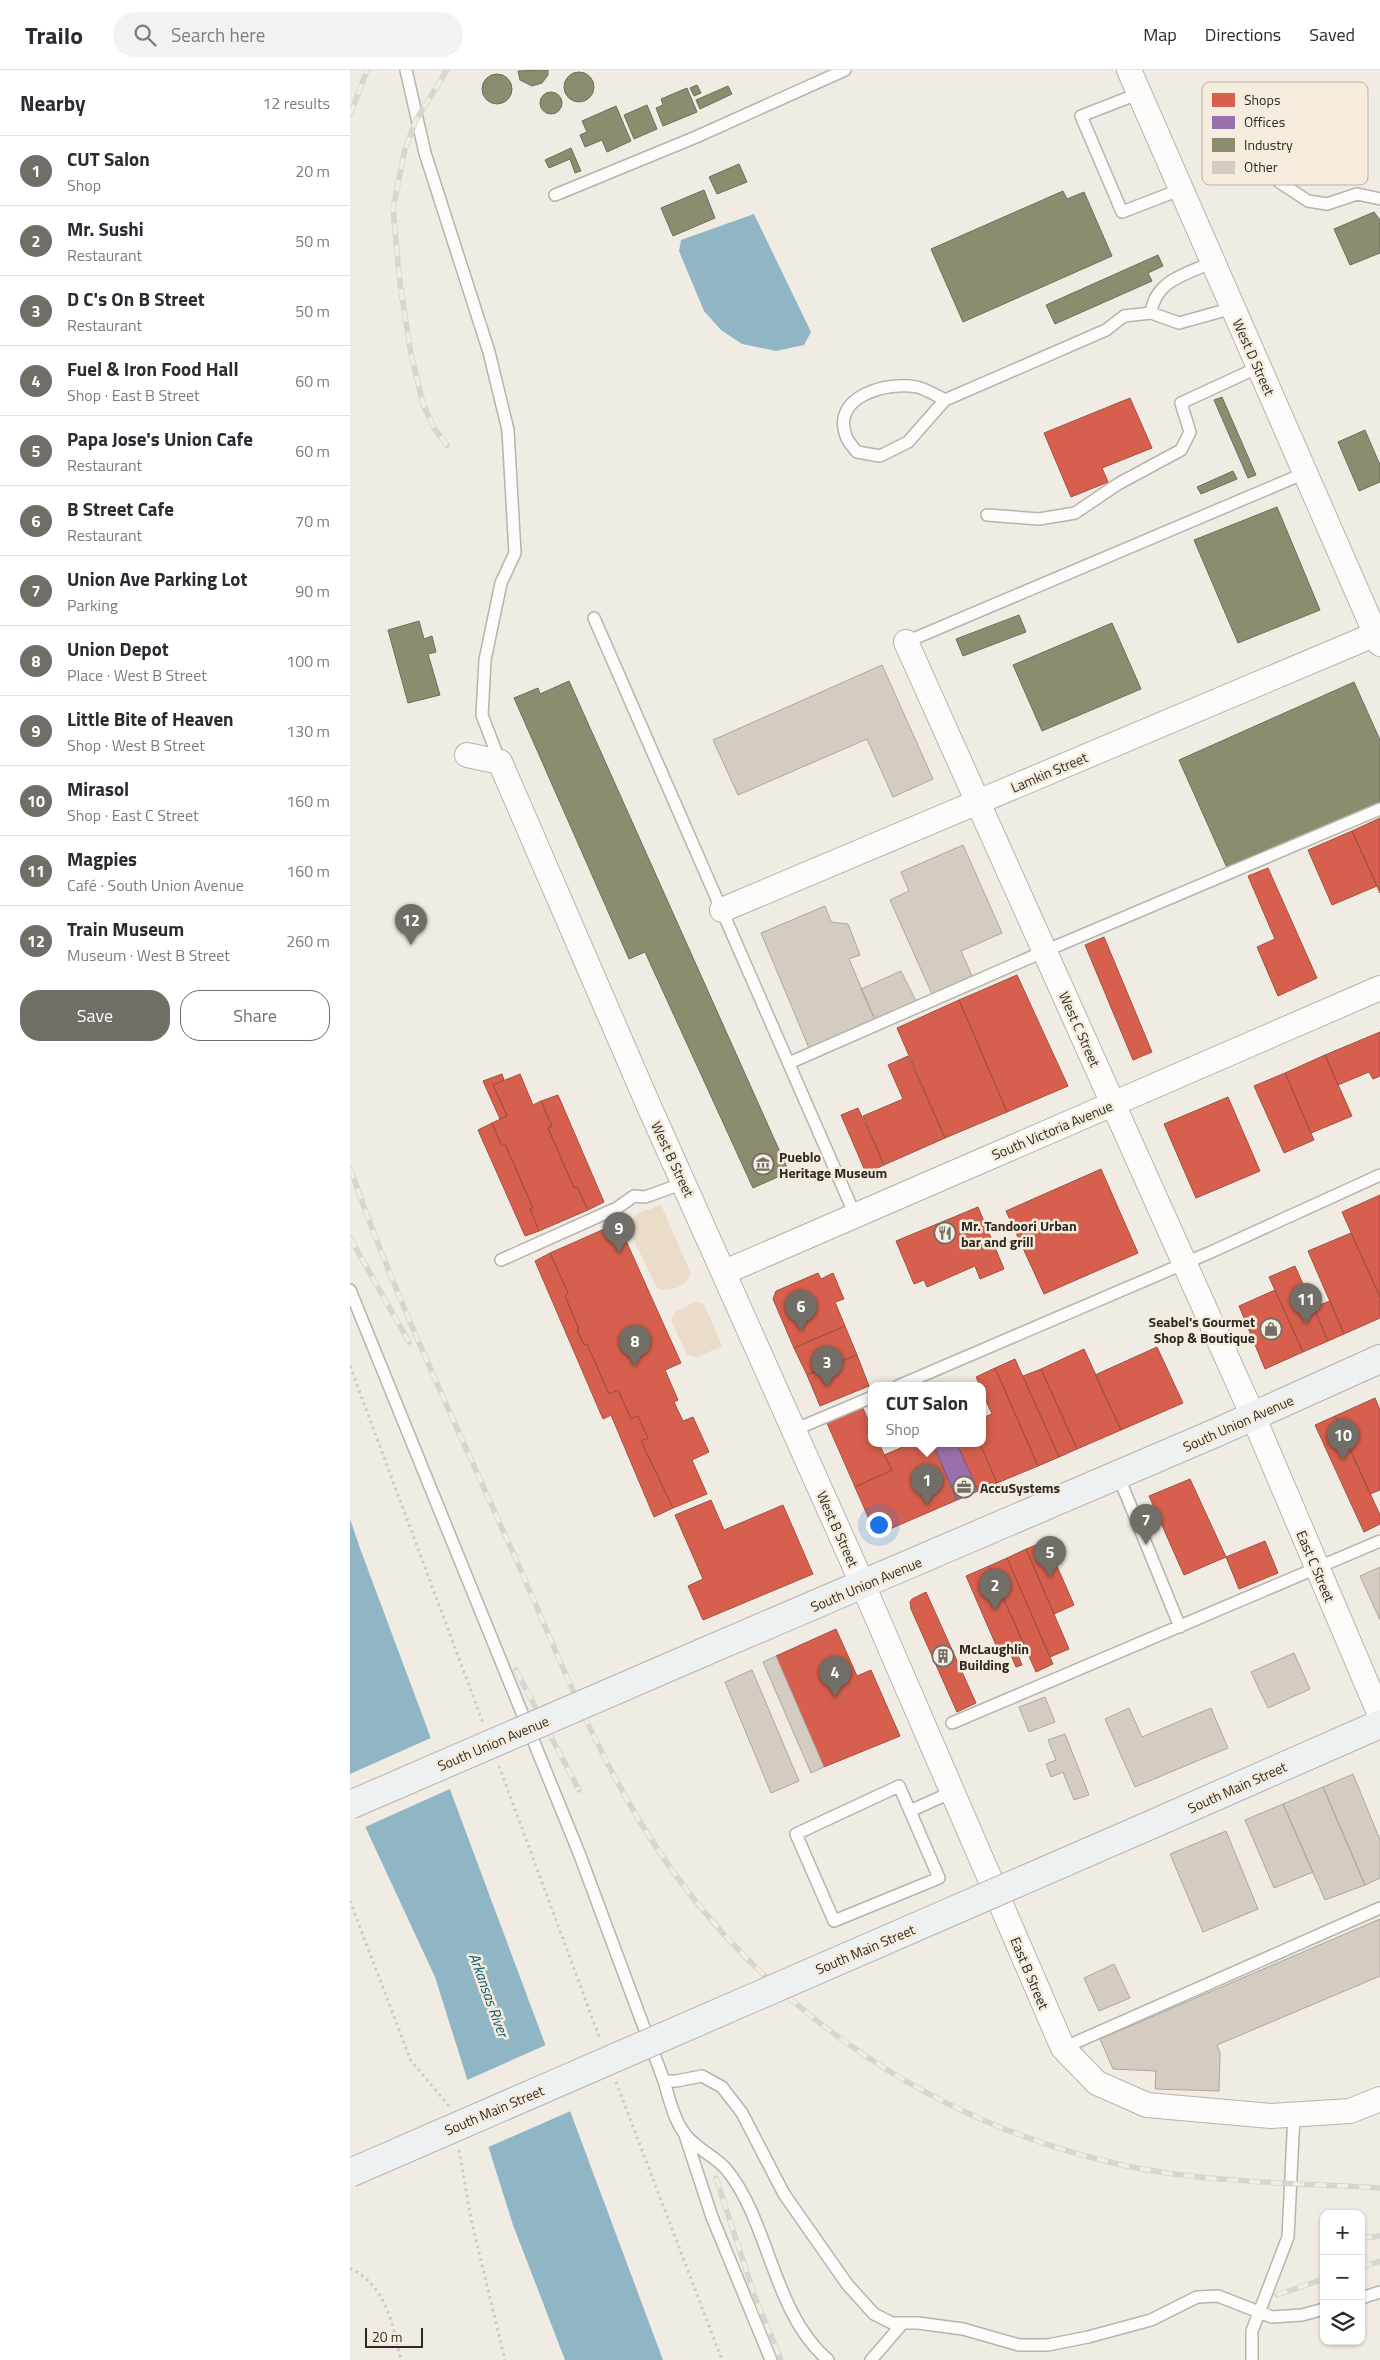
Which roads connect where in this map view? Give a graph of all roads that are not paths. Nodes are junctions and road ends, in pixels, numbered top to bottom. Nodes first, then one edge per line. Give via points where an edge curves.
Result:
1 (406, 70) edge
2 (845, 70) edge
3 (1129, 70) edge
4 (1140, 94) junction
5 (1283, 185) edge
6 (1182, 189) junction
7 (555, 195) dead end
8 (1380, 199) edge
9 (1213, 262) junction
10 (1233, 308) junction
11 (1151, 313) junction
12 (1259, 367) junction
13 (945, 400) junction
14 (1305, 473) junction
15 (987, 515) dead end
16 (594, 618) dead end
17 (1378, 639) edge
18 (906, 642) joint
19 (467, 755) dead end
20 (500, 762) junction
21 (978, 802) junction
22 (1380, 809) edge
23 (722, 910) junction
24 (1045, 951) junction
25 (1380, 988) edge
26 (789, 1063) junction
27 (1114, 1104) junction
28 (1380, 1175) edge
29 (684, 1183) junction
30 (855, 1216) junction
31 (501, 1260) dead end
32 (1184, 1263) junction
33 (725, 1272) junction
34 (350, 1290) edge
35 (1380, 1359) edge
36 (907, 1382) edge
37 (868, 1399) edge
38 (1253, 1416) junction
39 (794, 1430) junction
40 (1118, 1475) junction
41 (1380, 1540) edge
42 (1317, 1569) junction
43 (863, 1586) junction
44 (1180, 1627) junction
45 (1380, 1715) edge
46 (952, 1723) dead end
47 (1380, 1724) edge
48 (952, 1792) junction
49 (350, 1804) edge
50 (910, 1811) junction
51 (1380, 1908) edge
52 (1063, 2048) junction
53 (664, 2081) junction
54 (1380, 2099) edge
55 (1294, 2115) junction
56 (685, 2134) junction
57 (350, 2172) edge
58 (1380, 2292) edge
59 (1365, 2297) edge
60 (1320, 2310) edge
61 (1259, 2313) junction
62 (904, 2323) junction
63 (771, 2360) edge
64 (828, 2360) edge
65 (871, 2360) edge
66 (1252, 2360) edge

1 - 20 lane via 425,153 489,352 508,430 515,553 501,583 486,660 482,714
2 - 7 lane via 696,137
3 - 4 street, West D Street
4 - 6 street, West D Street
4 - 6 lane via 1081,116 1122,212
5 - 8 lane via 1308,202 1327,204 1357,194
6 - 9 street, West D Street
9 - 10 street, West D Street
9 - 11 lane via 1166,283 1153,300
10 - 11 lane via 1179,323
10 - 12 street, West D Street
11 - 13 lane via 1124,316 1106,330
12 - 14 street, West D Street
12 - 15 lane via 1180,402 1190,432 1181,450 1118,484 1075,513 1039,519
13 - 13 lane via 908,442 880,456 857,452 846,436 844,417 858,396 888,386 918,387
14 - 17 street, West D Street
14 - 18 lane
16 - 23 lane
17 - 21 street, Lamkin Street via 1233,692
18 - 21 street, West C Street
19 - 20 street
20 - 29 street, West B Street
21 - 23 street, Lamkin Street
21 - 24 street, West C Street
22 - 24 lane
23 - 26 lane
24 - 26 lane
24 - 27 street, West C Street
25 - 27 street, South Victoria Avenue
26 - 30 lane
27 - 30 street, South Victoria Avenue
27 - 32 street, West C Street
28 - 32 lane
29 - 31 lane via 645,1197 634,1196 617,1208
29 - 33 street, West B Street
30 - 33 street, South Victoria Avenue
32 - 36 lane
32 - 38 street, West C Street
33 - 39 street, West B Street
34 - 53 lane via 579,1853
35 - 38 street, South Union Avenue
37 - 39 lane
38 - 40 street, South Union Avenue
38 - 42 street, East C Street
39 - 43 street, West B Street
40 - 43 street, South Union Avenue
40 - 44 lane
41 - 42 lane
42 - 44 lane
42 - 45 street, East C Street
43 - 48 street, East B Street
43 - 49 street, South Union Avenue, bridge
44 - 46 lane
47 - 57 street, South Main Street, bridge
48 - 50 lane
48 - 52 street, East B Street
50 - 50 lane via 899,1786 796,1834 834,1921 939,1878
51 - 52 lane
52 - 55 street, East B Street via 1097,2083 1147,2105 1271,2116
53 - 56 lane
53 - 62 lane via 702,2076 722,2087 742,2113 784,2194 847,2284 874,2314 892,2323
54 - 55 street, East B Street via 1350,2111
55 - 61 lane via 1288,2237
56 - 63 lane via 712,2217
56 - 64 lane via 725,2168 748,2205 776,2279 800,2325
58 - 59 lane
60 - 61 lane via 1272,2317
61 - 62 lane via 1218,2296 1196,2297 1152,2320 1088,2338 1048,2345 1019,2345 963,2329
61 - 66 lane via 1252,2331
62 - 65 lane

